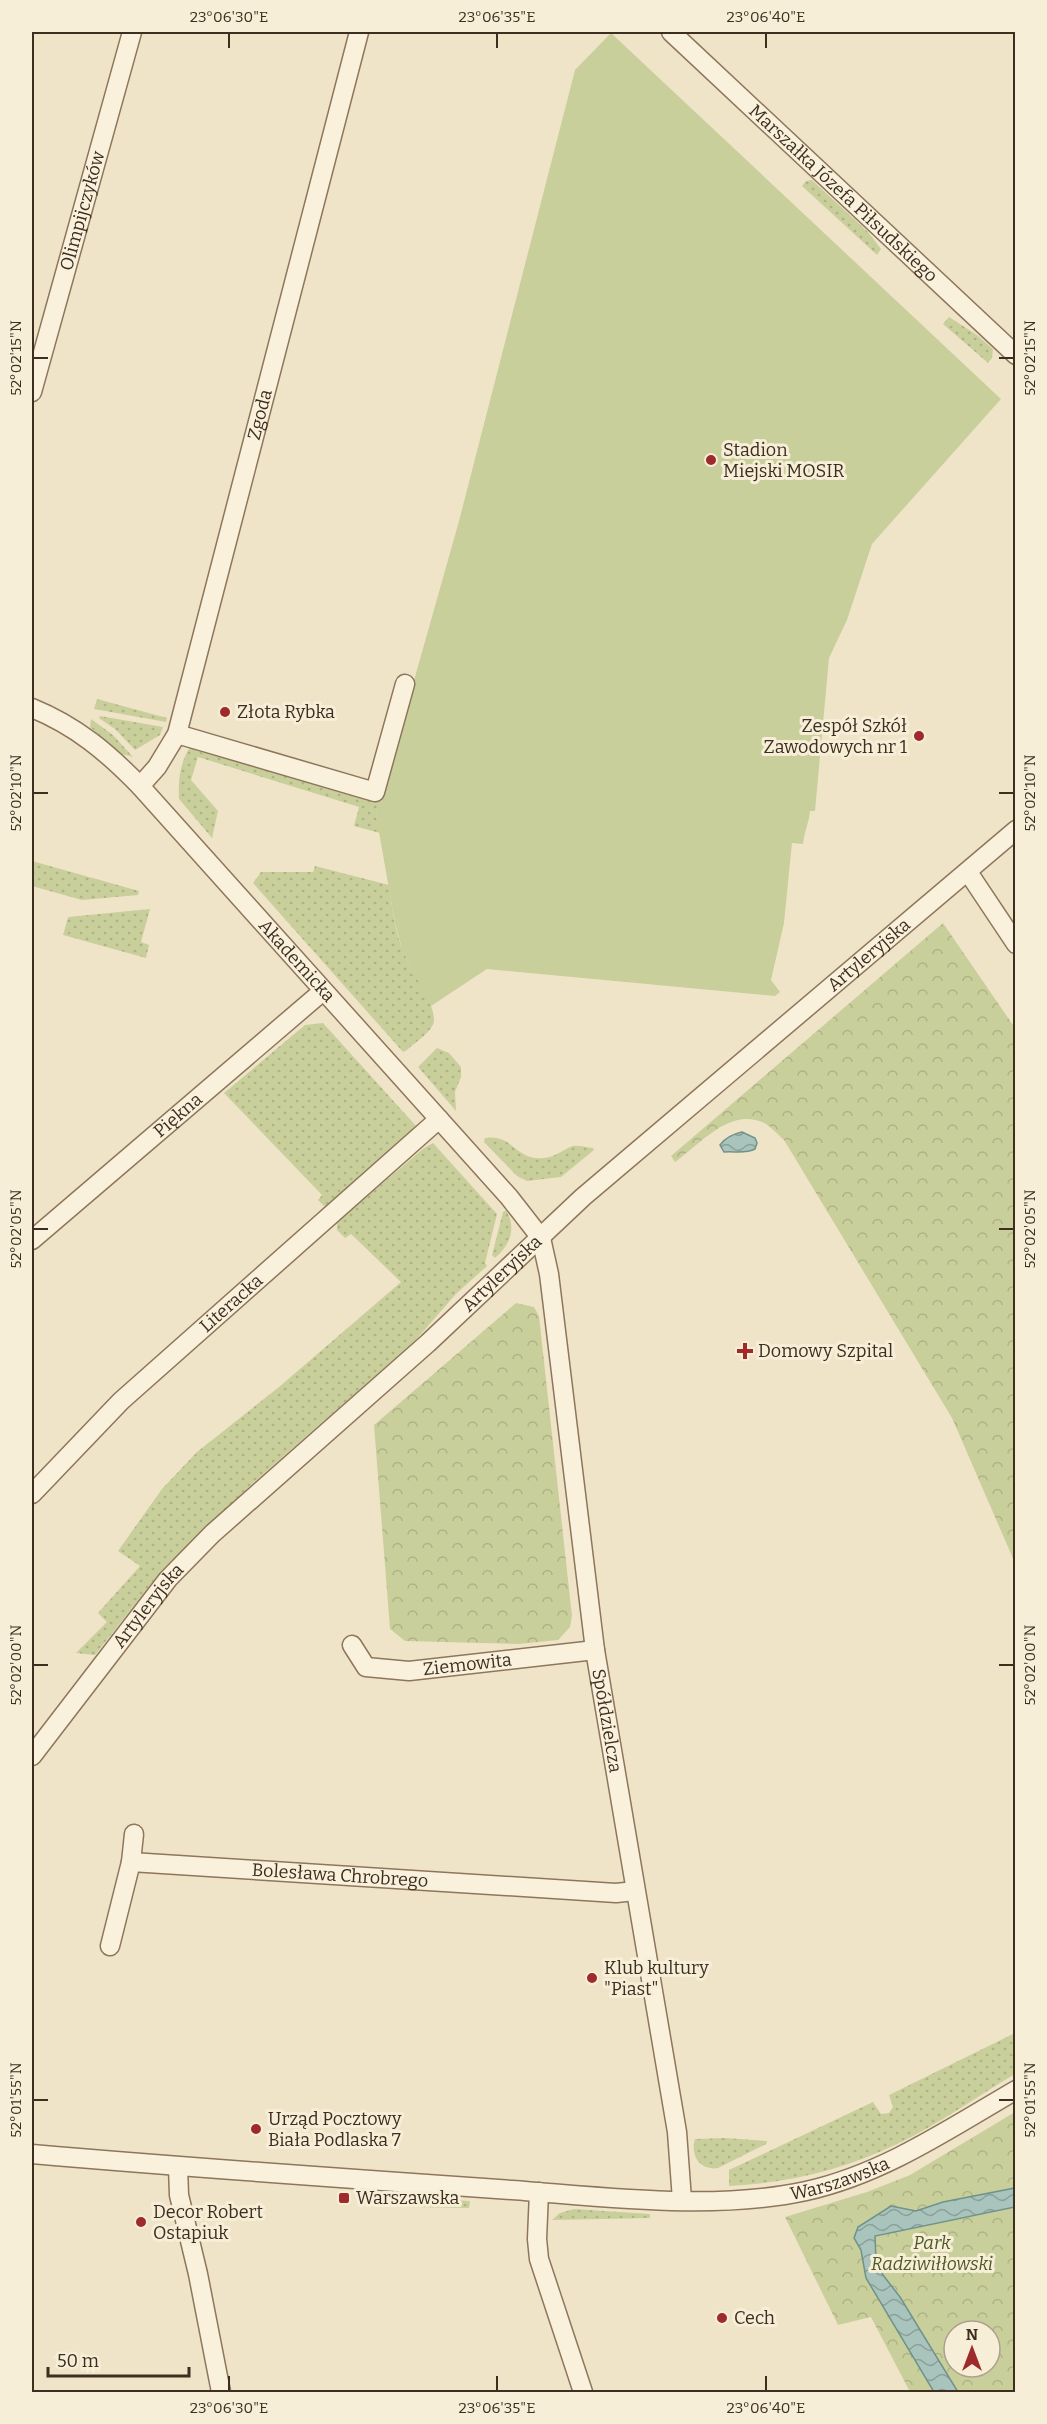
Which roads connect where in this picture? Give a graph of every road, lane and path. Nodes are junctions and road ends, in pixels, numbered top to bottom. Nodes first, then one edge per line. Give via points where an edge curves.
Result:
1 (132, 32) edge
2 (359, 32) edge
3 (671, 32) edge
4 (1016, 355) edge
5 (32, 392) edge
6 (405, 684) dead end
7 (32, 708) edge
8 (177, 734) junction
9 (140, 786) junction
10 (1016, 830) edge
11 (968, 872) junction
12 (1016, 944) edge
13 (323, 991) junction
14 (439, 1119) junction
15 (541, 1238) junction
16 (32, 1240) edge
17 (32, 1494) edge
18 (352, 1645) dead end
19 (595, 1650) junction
20 (32, 1756) edge
21 (134, 1834) dead end
22 (130, 1862) junction
23 (635, 1891) junction
24 (110, 1946) dead end
25 (1016, 2090) edge
26 (32, 2154) edge
27 (178, 2167) junction
28 (539, 2192) junction
29 (682, 2200) junction
30 (221, 2392) edge
31 (583, 2392) edge

1 - 5 street, Olimpijczyków
2 - 8 street, Zgoda
3 - 4 street, Marszałka Józefa Piłsudskiego
6 - 8 street via 375,792
7 - 9 street, Akademicka via 89,738
8 - 9 street, Zgoda
9 - 13 street, Akademicka
10 - 11 street, Artyleryjska
11 - 12 street
11 - 15 street, Artyleryjska via 583,1197
13 - 14 street, Akademicka
13 - 16 street, Piękna
14 - 15 street, Akademicka
14 - 17 street, Literacka via 121,1401
15 - 19 street, Spółdzielcza via 552,1294
15 - 20 street, Artyleryjska via 212,1534 161,1587
18 - 19 street, Ziemowita via 366,1667 409,1671
19 - 23 street, Spółdzielcza
21 - 22 street
22 - 23 street, Bolesława Chrobrego via 616,1893
22 - 24 street
23 - 29 street, Spółdzielcza via 681,2158
25 - 29 street, Warszawska via 929,2141 837,2182 776,2196
26 - 27 street, Warszawska
27 - 28 street, Warszawska
27 - 30 street via 179,2195
28 - 29 street, Warszawska
28 - 31 street via 539,2259

